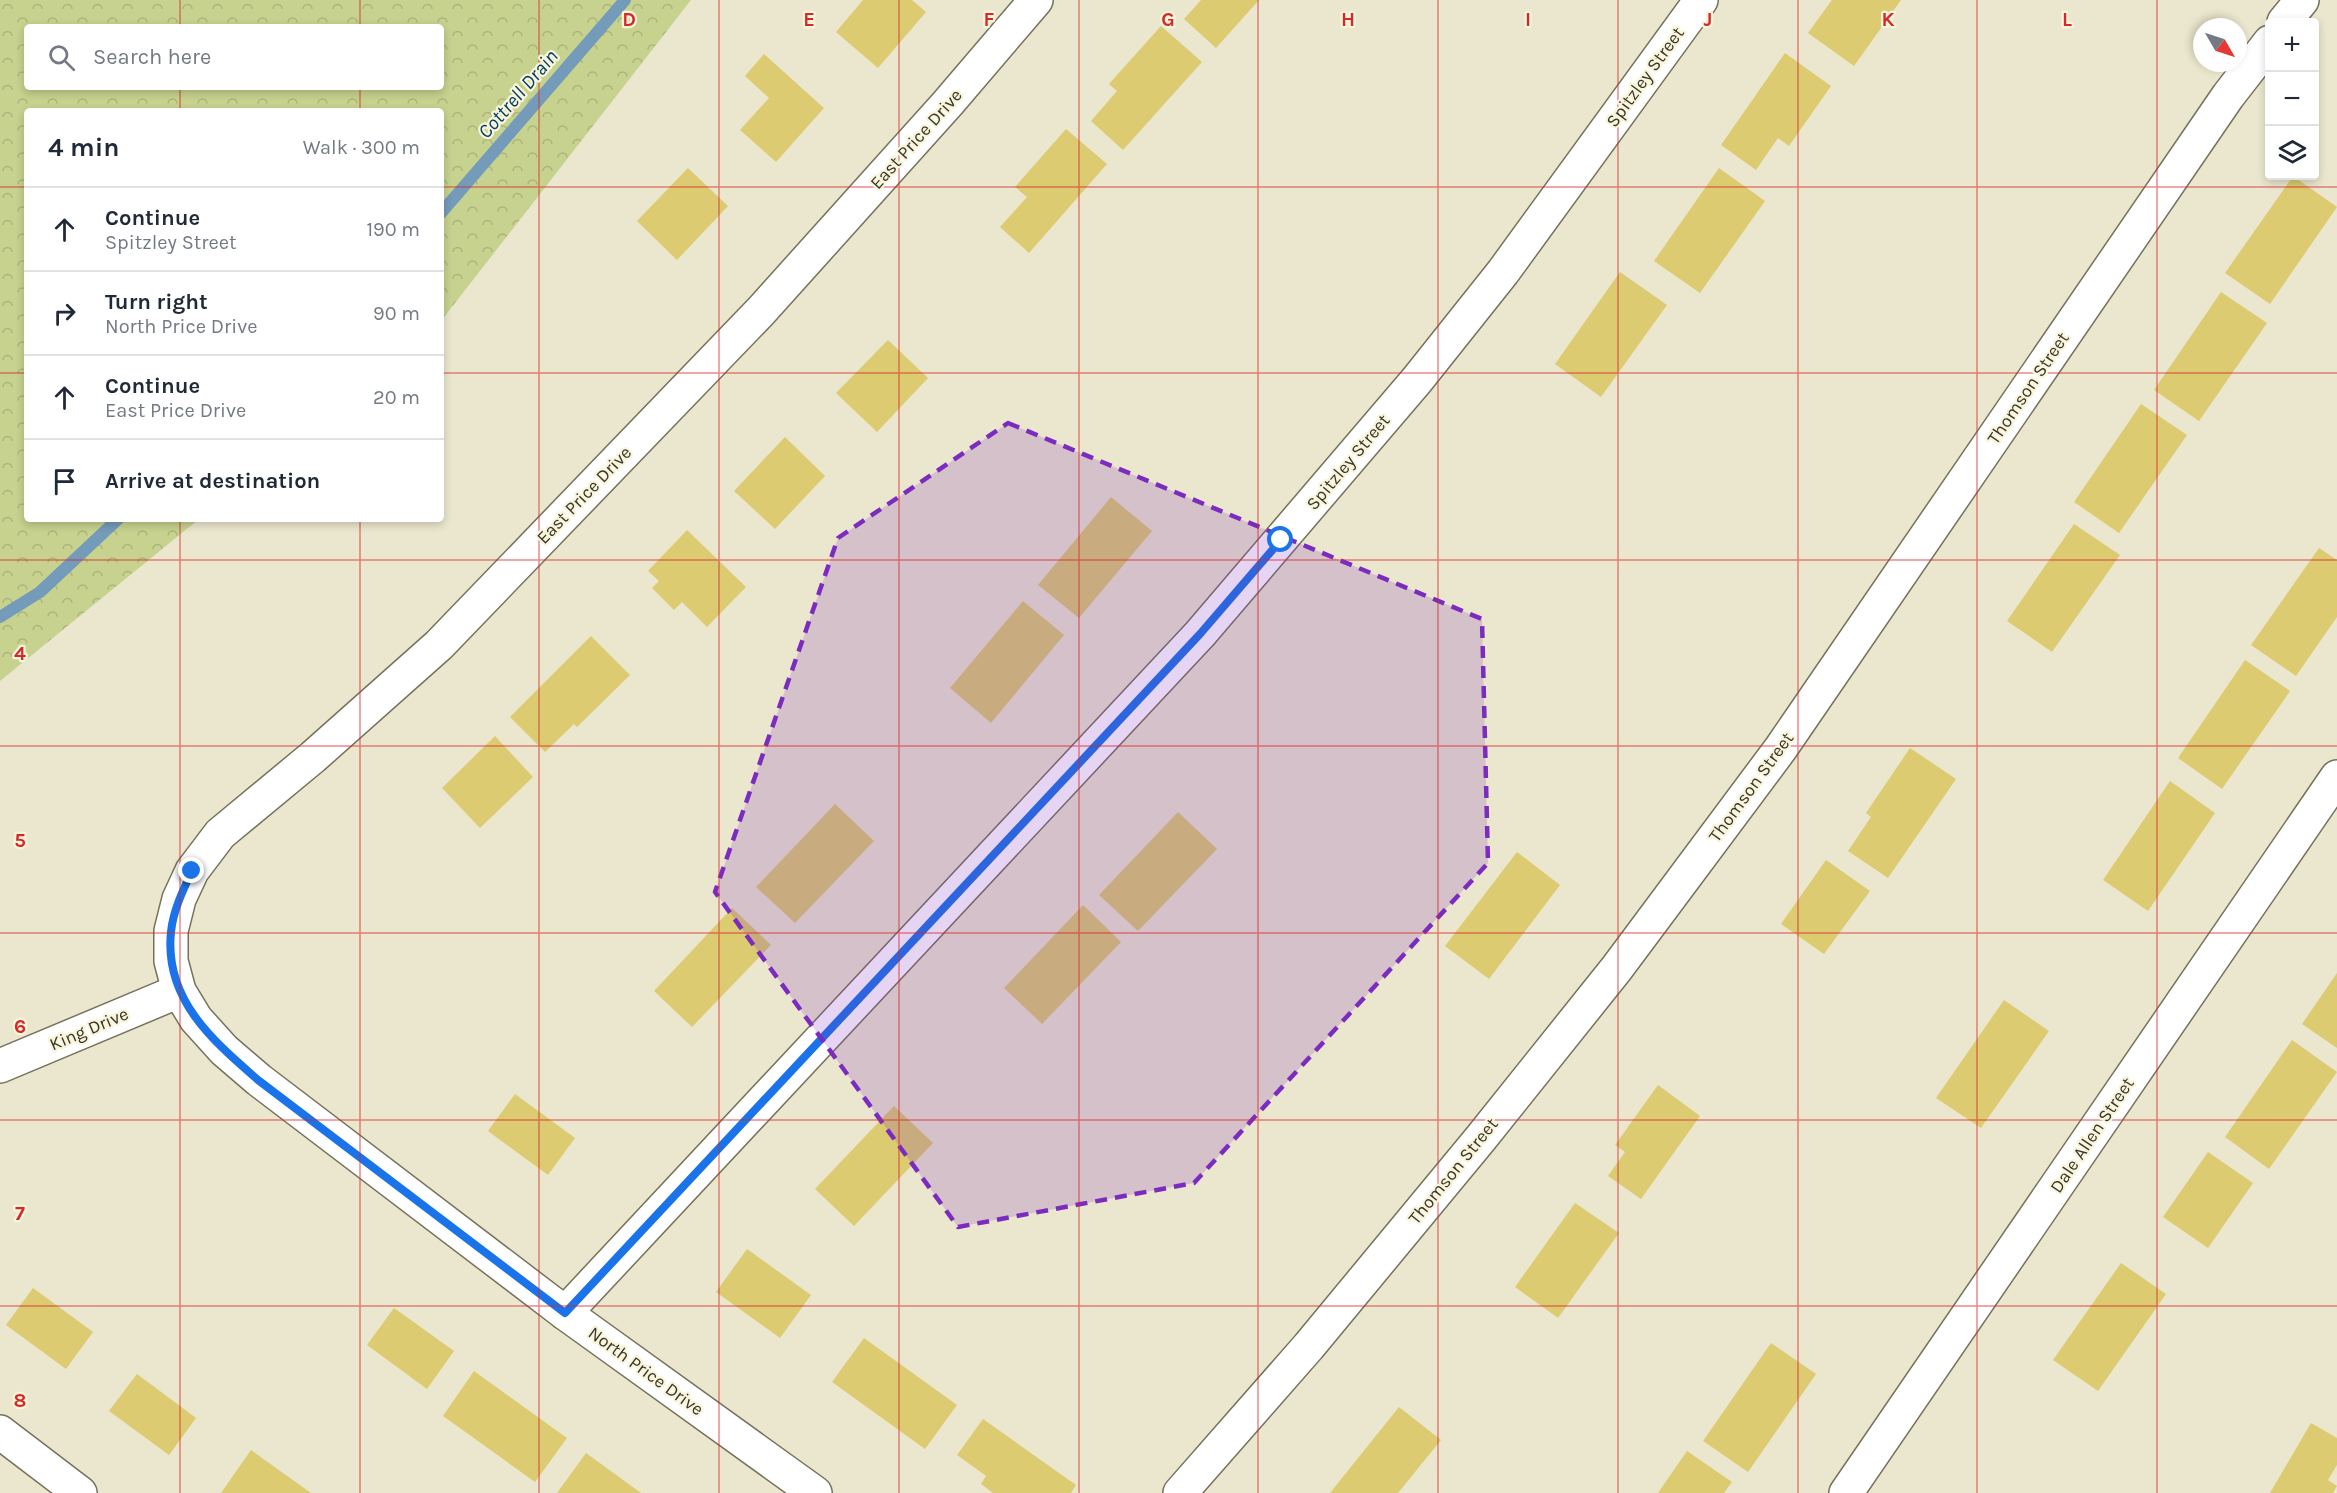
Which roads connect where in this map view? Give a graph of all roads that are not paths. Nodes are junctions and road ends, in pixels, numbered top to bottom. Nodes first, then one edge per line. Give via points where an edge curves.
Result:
1 (1036, 0) edge
2 (1701, 0) edge
3 (2302, 0) edge
4 (2287, 18) edge
5 (2265, 48) edge
6 (2337, 777) edge
7 (179, 991) junction
8 (0, 1066) edge
9 (565, 1313) junction
10 (0, 1432) edge
11 (80, 1493) edge
12 (815, 1493) edge
13 (1180, 1493) edge
14 (1846, 1493) edge

1 - 7 street, East Price Drive via 762,311 439,645 220,834 192,871 179,899 171,931 171,961
2 - 9 street, Spitzley Street via 1503,272 1410,389 1200,634
3 - 4 street
5 - 13 street, Thomson Street via 2228,96 1781,748 1617,968 1324,1328
6 - 14 street, Dale Allen Street
7 - 8 street, King Drive
7 - 9 street, North Price Drive via 196,1019 258,1080
9 - 12 street, North Price Drive
10 - 11 street

